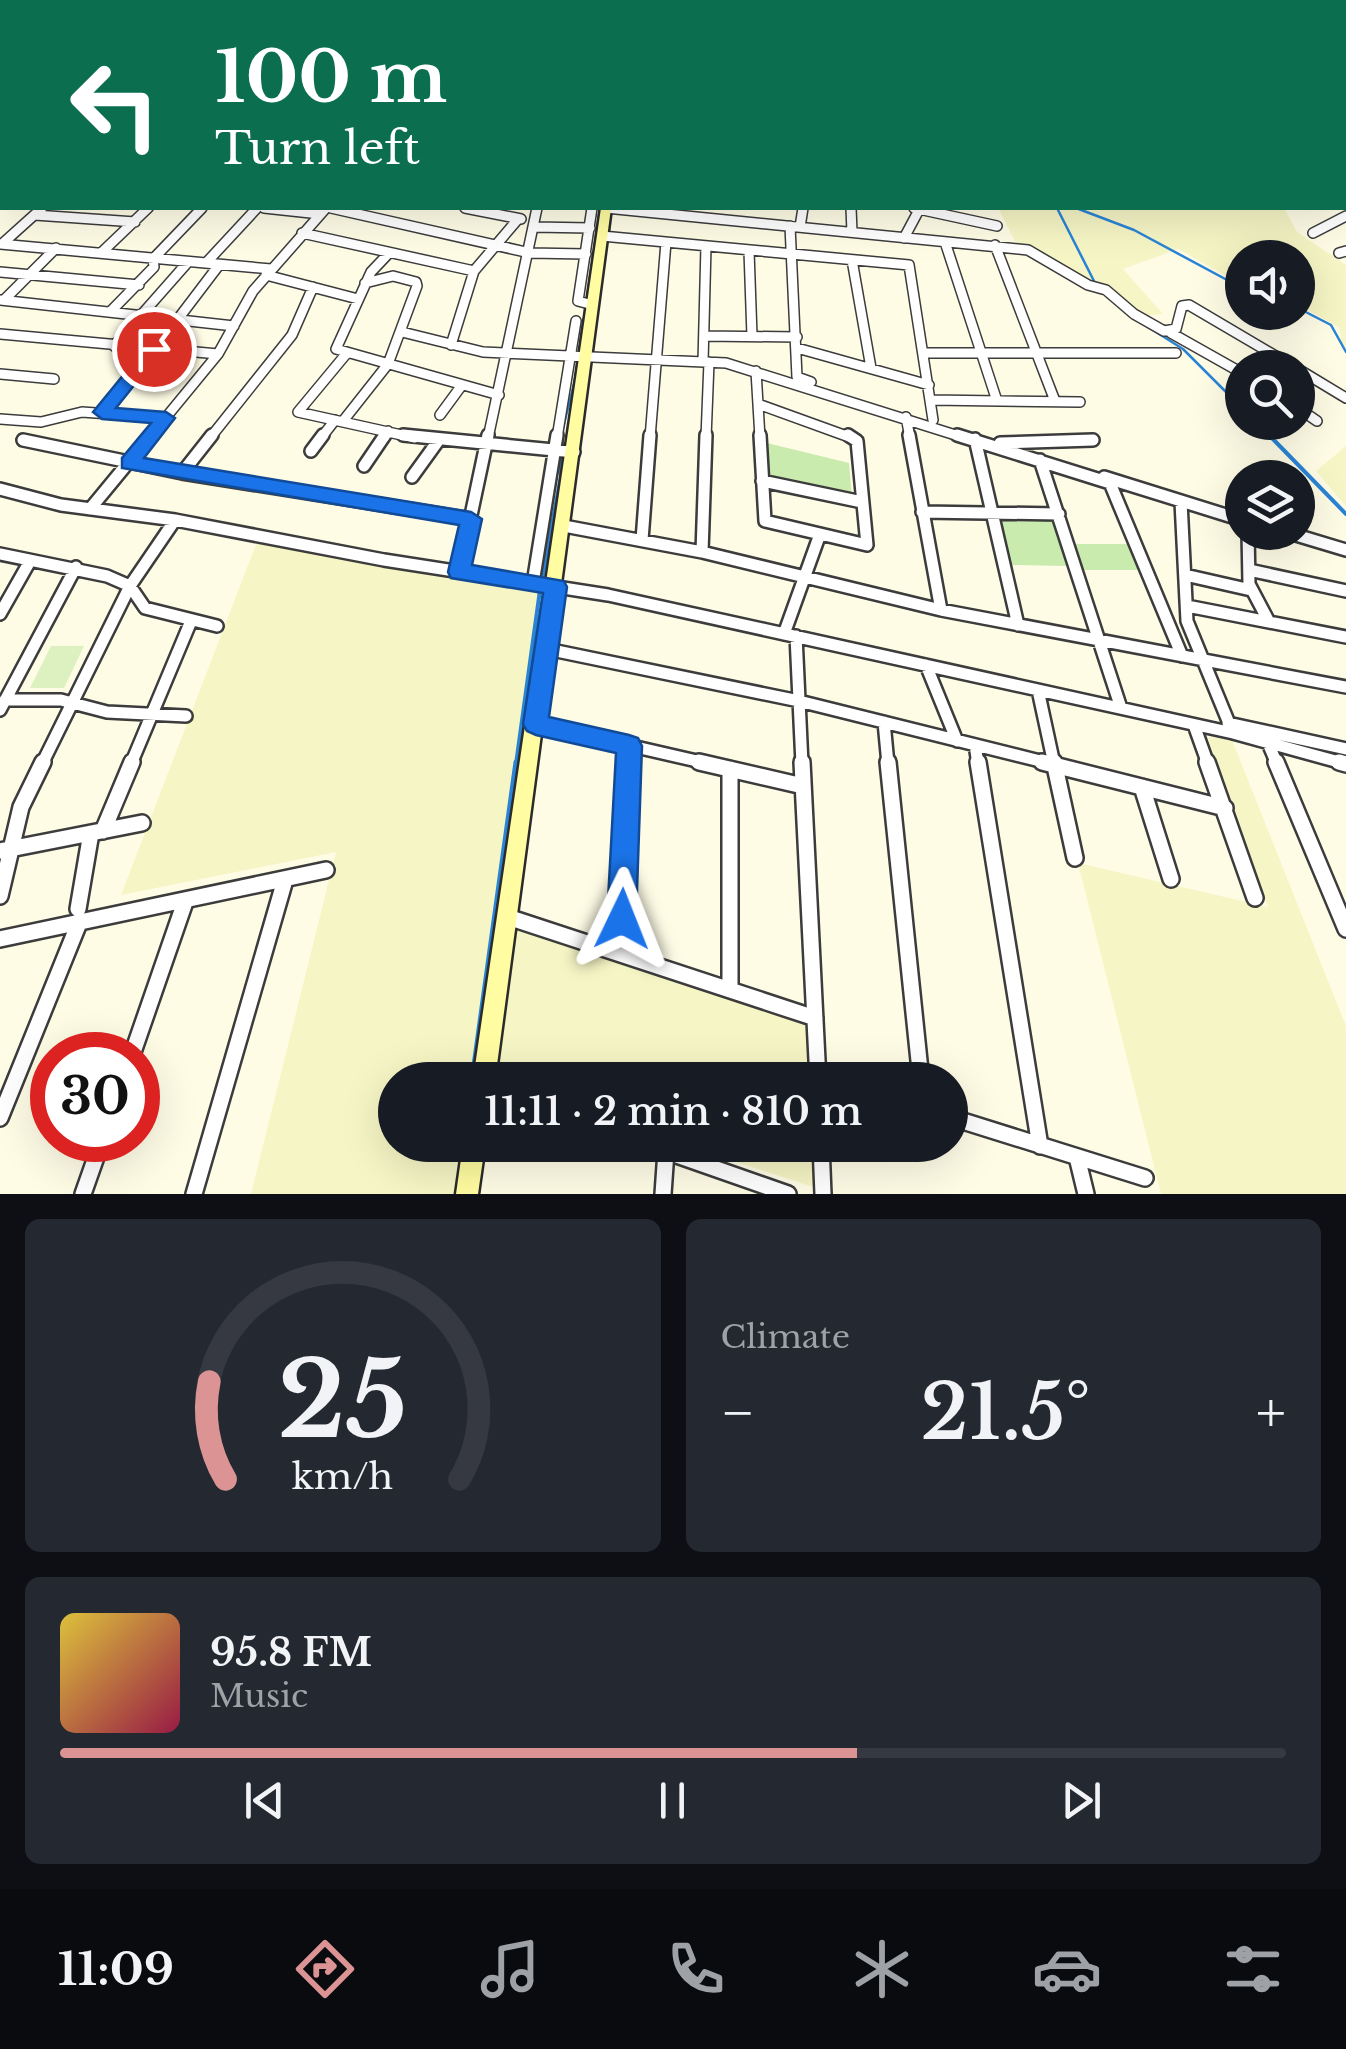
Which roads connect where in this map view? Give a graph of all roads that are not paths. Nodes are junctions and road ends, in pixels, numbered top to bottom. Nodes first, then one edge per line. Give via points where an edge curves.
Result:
1 (296, 0) edge
2 (307, 0) edge
3 (40, 210) edge
4 (146, 210) edge
5 (200, 210) edge
6 (259, 210) edge
7 (325, 210) edge
8 (476, 210) edge
9 (537, 210) edge
10 (592, 210) edge
11 (605, 210) edge
12 (661, 210) edge
13 (802, 210) edge
14 (851, 210) edge
15 (917, 210) edge
16 (927, 210) edge
17 (707, 212) edge
18 (34, 215) junction
19 (1346, 216) edge
20 (518, 218) junction
21 (135, 222) junction
22 (535, 224) junction
23 (998, 226) dead end
24 (795, 227) junction
25 (596, 232) junction
26 (852, 232) junction
27 (302, 233) junction
28 (1313, 233) dead end
29 (904, 238) junction
30 (666, 242) junction
31 (945, 242) junction
32 (1, 244) edge
33 (995, 245) junction
34 (496, 246) junction
35 (706, 246) junction
36 (56, 248) junction
37 (749, 251) junction
38 (530, 252) junction
39 (101, 253) junction
40 (389, 253) junction
41 (586, 254) junction
42 (792, 256) junction
43 (152, 259) junction
44 (852, 260) junction
45 (188, 262) junction
46 (206, 263) junction
47 (220, 265) junction
48 (474, 271) junction
49 (0, 272) edge
50 (268, 272) junction
51 (31, 274) junction
52 (365, 284) junction
53 (140, 285) junction
54 (313, 287) junction
55 (358, 299) junction
56 (2, 300) edge
57 (593, 305) junction
58 (110, 311) junction
59 (144, 315) junction
60 (178, 319) junction
61 (576, 321) dead end
62 (234, 326) junction
63 (402, 332) junction
64 (1171, 332) junction
65 (0, 334) edge
66 (704, 336) junction
67 (752, 336) junction
68 (797, 342) junction
69 (451, 344) junction
70 (114, 346) junction
71 (154, 349) junction
72 (1266, 350) edge
73 (924, 352) junction
74 (347, 353) junction
75 (1036, 353) junction
76 (1176, 353) dead end
77 (218, 354) junction
78 (509, 354) junction
79 (982, 354) junction
80 (578, 358) junction
81 (658, 361) junction
82 (706, 362) junction
83 (1225, 363) edge
84 (388, 364) junction
85 (872, 368) junction
86 (756, 372) junction
87 (0, 374) edge
88 (54, 379) dead end
89 (1315, 379) edge
90 (462, 385) junction
91 (929, 385) junction
92 (499, 395) junction
93 (1346, 398) edge
94 (930, 400) junction
95 (997, 401) junction
96 (1055, 402) junction
97 (1080, 402) dead end
98 (758, 404) junction
99 (102, 412) junction
100 (440, 414) dead end
101 (906, 417) junction
102 (166, 418) junction
103 (0, 419) edge
104 (14, 420) junction
105 (933, 420) junction
106 (339, 421) junction
107 (388, 431) junction
108 (0, 432) edge
109 (974, 439) junction
110 (24, 440) dead end
111 (1093, 440) dead end
112 (438, 441) junction
113 (1000, 443) junction
114 (488, 446) junction
115 (311, 451) dead end
116 (555, 451) junction
117 (574, 452) junction
118 (1040, 460) junction
119 (129, 463) junction
120 (364, 466) dead end
121 (182, 473) junction
122 (412, 478) dead end
123 (762, 481) junction
124 (0, 488) edge
125 (862, 502) junction
126 (1181, 502) junction
127 (90, 508) junction
128 (922, 512) junction
129 (991, 512) junction
130 (1059, 514) junction
131 (1225, 515) edge
132 (471, 519) junction
133 (175, 520) junction
134 (564, 526) junction
135 (820, 534) junction
136 (642, 540) junction
137 (1315, 541) edge
138 (1248, 550) edge
139 (1346, 550) edge
140 (702, 552) junction
141 (0, 554) edge
142 (30, 561) junction
143 (76, 567) junction
144 (1249, 570) junction
145 (459, 572) junction
146 (1186, 576) junction
147 (804, 577) junction
148 (533, 583) junction
149 (130, 586) junction
150 (556, 587) junction
151 (1252, 590) junction
152 (1346, 590) edge
153 (1188, 606) junction
154 (941, 610) junction
155 (0, 614) edge
156 (1268, 620) junction
157 (191, 621) junction
158 (1018, 625) junction
159 (217, 626) dead end
160 (790, 635) junction
161 (1346, 637) edge
162 (1100, 640) junction
163 (547, 649) junction
164 (1182, 656) junction
165 (1201, 660) junction
166 (926, 665) junction
167 (1346, 687) edge
168 (1038, 690) junction
169 (799, 701) junction
170 (3, 705) edge
171 (70, 706) junction
172 (1121, 708) junction
173 (150, 714) junction
174 (186, 716) dead end
175 (884, 722) junction
176 (536, 724) junction
177 (1194, 725) junction
178 (1230, 728) junction
179 (957, 740) junction
180 (1268, 743) junction
181 (975, 745) junction
182 (629, 746) junction
183 (1344, 763) edge
184 (1054, 765) junction
185 (730, 769) junction
186 (803, 786) junction
187 (1142, 787) junction
188 (1224, 808) junction
189 (142, 822) dead end
190 (97, 832) junction
191 (4, 850) edge
192 (1075, 858) dead end
193 (326, 870) dead end
194 (1171, 879) dead end
195 (285, 880) junction
196 (0, 896) edge
197 (1255, 898) dead end
198 (185, 902) junction
199 (78, 916) junction
200 (508, 917) junction
201 (1346, 930) edge
202 (0, 939) edge
203 (620, 954) junction
204 (730, 990) junction
205 (815, 1018) junction
206 (140, 1032) edge
207 (487, 1062) edge
208 (820, 1062) edge
209 (918, 1062) edge
210 (4, 1098) edge
211 (0, 1118) edge
212 (968, 1124) edge
213 (1040, 1146) junction
214 (1077, 1157) junction
215 (94, 1162) edge
216 (472, 1162) edge
217 (665, 1162) edge
218 (691, 1162) edge
219 (821, 1162) edge
220 (1145, 1178) dead end
221 (748, 1187) edge
222 (83, 1194) edge
223 (194, 1194) edge
224 (467, 1194) edge
225 (663, 1194) edge
226 (788, 1194) edge
227 (823, 1194) edge
228 (1086, 1194) edge

1 - 2 street
3 - 18 street
4 - 21 street
5 - 43 street
6 - 46 street
7 - 27 street
7 - 34 street
8 - 20 street
9 - 22 street
10 - 25 street
11 - 25 street
12 - 17 street
13 - 24 street
14 - 26 street
15 - 29 street
16 - 23 street
17 - 24 street
18 - 21 street
18 - 32 street
19 - 28 street
20 - 22 street
20 - 34 street
21 - 39 street
22 - 25 street
22 - 38 street
24 - 26 street
24 - 42 street
25 - 30 street
25 - 41 street
25 - 57 street
26 - 29 street
27 - 40 street
27 - 50 street
29 - 31 street
30 - 35 street
30 - 81 street
31 - 33 street
31 - 79 street
32 - 36 street
33 - 64 street via 1028,250
33 - 75 street
34 - 38 street
34 - 48 street
35 - 37 street
35 - 66 street
36 - 39 street
36 - 51 street
37 - 42 street
37 - 67 street
38 - 41 street
38 - 78 street
39 - 43 street
40 - 48 street
40 - 52 street
41 - 57 street via 578,301
42 - 44 street
42 - 68 street
43 - 45 street
43 - 53 street
44 - 73 street via 909,265
44 - 85 street
45 - 46 street
45 - 59 street
46 - 47 street
47 - 50 street
47 - 60 street
48 - 69 street
49 - 51 street
50 - 54 street
50 - 62 street
51 - 53 street
51 - 56 street
52 - 55 street
52 - 63 street via 393,276 416,282
53 - 58 street
54 - 55 street
54 - 121 street via 292,335
55 - 74 street via 336,349
56 - 58 street
57 - 80 street
58 - 59 street
59 - 60 street
59 - 70 street
60 - 62 street
61 - 80 street
62 - 77 street
63 - 69 street
63 - 84 street
64 - 72 street via 1189,304
64 - 83 street
65 - 70 street
66 - 67 street
66 - 82 street
67 - 68 street
68 - 85 street
68 - 105 street via 797,378
69 - 78 street
70 - 71 street
71 - 77 street
71 - 99 street
73 - 79 street
73 - 91 street
74 - 84 street
74 - 106 street via 298,412
75 - 76 street
75 - 79 street
75 - 96 street
77 - 102 street
78 - 80 street
78 - 92 street
79 - 95 street
80 - 81 street
80 - 116 street
80 - 117 street
81 - 82 street
81 - 136 street
82 - 86 street
82 - 140 street
84 - 90 street
84 - 106 street
85 - 91 street
86 - 98 street
86 - 101 street
87 - 88 street
89 - 93 street
90 - 92 street
90 - 100 street
91 - 94 street
92 - 114 street
94 - 95 street
94 - 105 street
95 - 96 street
96 - 97 street
98 - 123 street
98 - 125 street via 853,436
99 - 102 street
99 - 104 street
101 - 109 street
101 - 128 street
102 - 119 street
103 - 104 street
104 - 108 street
105 - 113 street
106 - 107 street
106 - 115 street
107 - 112 street
107 - 120 street
109 - 118 street
109 - 129 street
110 - 119 street
111 - 113 street
112 - 114 street
112 - 122 street
113 - 126 street
114 - 116 street
114 - 132 street
116 - 117 street
116 - 148 street
117 - 134 street
118 - 130 street
118 - 164 street via 1110,483
119 - 121 street
119 - 127 street
121 - 132 street
123 - 125 street
123 - 135 street via 765,521
124 - 127 street
125 - 135 street via 867,546
126 - 131 street
126 - 146 street
127 - 133 street
128 - 129 street
128 - 154 street
129 - 130 street
129 - 158 street
130 - 162 street
132 - 145 street
133 - 145 street
133 - 149 street
134 - 136 street
134 - 150 street
135 - 147 street
136 - 140 street
137 - 139 street
138 - 144 street
140 - 147 street
141 - 142 street
142 - 143 street
142 - 155 street
143 - 149 street
143 - 170 street
144 - 151 street
144 - 152 street
145 - 148 street
146 - 151 street
146 - 153 street
147 - 154 street
147 - 160 street
148 - 150 street
149 - 157 street via 145,608
149 - 171 street
150 - 160 street
150 - 163 street
151 - 156 street
153 - 156 street
153 - 165 street
154 - 158 street
156 - 161 street
157 - 159 street
157 - 173 street
158 - 162 street
160 - 166 street
160 - 169 street
162 - 164 street
162 - 172 street
163 - 169 street
163 - 176 street
164 - 165 street
165 - 167 street
165 - 178 street
166 - 168 street
166 - 179 street
168 - 172 street
168 - 184 street
169 - 175 street
169 - 186 street
170 - 171 street via 61,700
171 - 173 street
171 - 191 street
172 - 177 street
173 - 174 street
173 - 190 street
175 - 179 street
175 - 209 street
176 - 182 street
176 - 200 street
177 - 178 street
177 - 188 street
178 - 180 street
178 - 183 street
179 - 181 street
180 - 183 street
180 - 201 street
181 - 184 street
181 - 213 street
182 - 185 street
182 - 203 street
184 - 187 street
184 - 192 street
185 - 186 street
185 - 204 street
186 - 205 street
187 - 188 street
187 - 194 street
188 - 197 street
189 - 190 street
190 - 191 street
190 - 199 street
191 - 196 street
193 - 195 street
195 - 198 street
195 - 223 street
198 - 199 street
198 - 206 street
199 - 202 street
199 - 210 street
200 - 203 street
200 - 207 street
203 - 204 street
204 - 205 street
205 - 208 street
210 - 211 street
212 - 213 street
213 - 214 street
214 - 220 street
214 - 228 street
215 - 222 street
216 - 224 street
217 - 225 street
218 - 221 street
219 - 227 street
221 - 226 street

